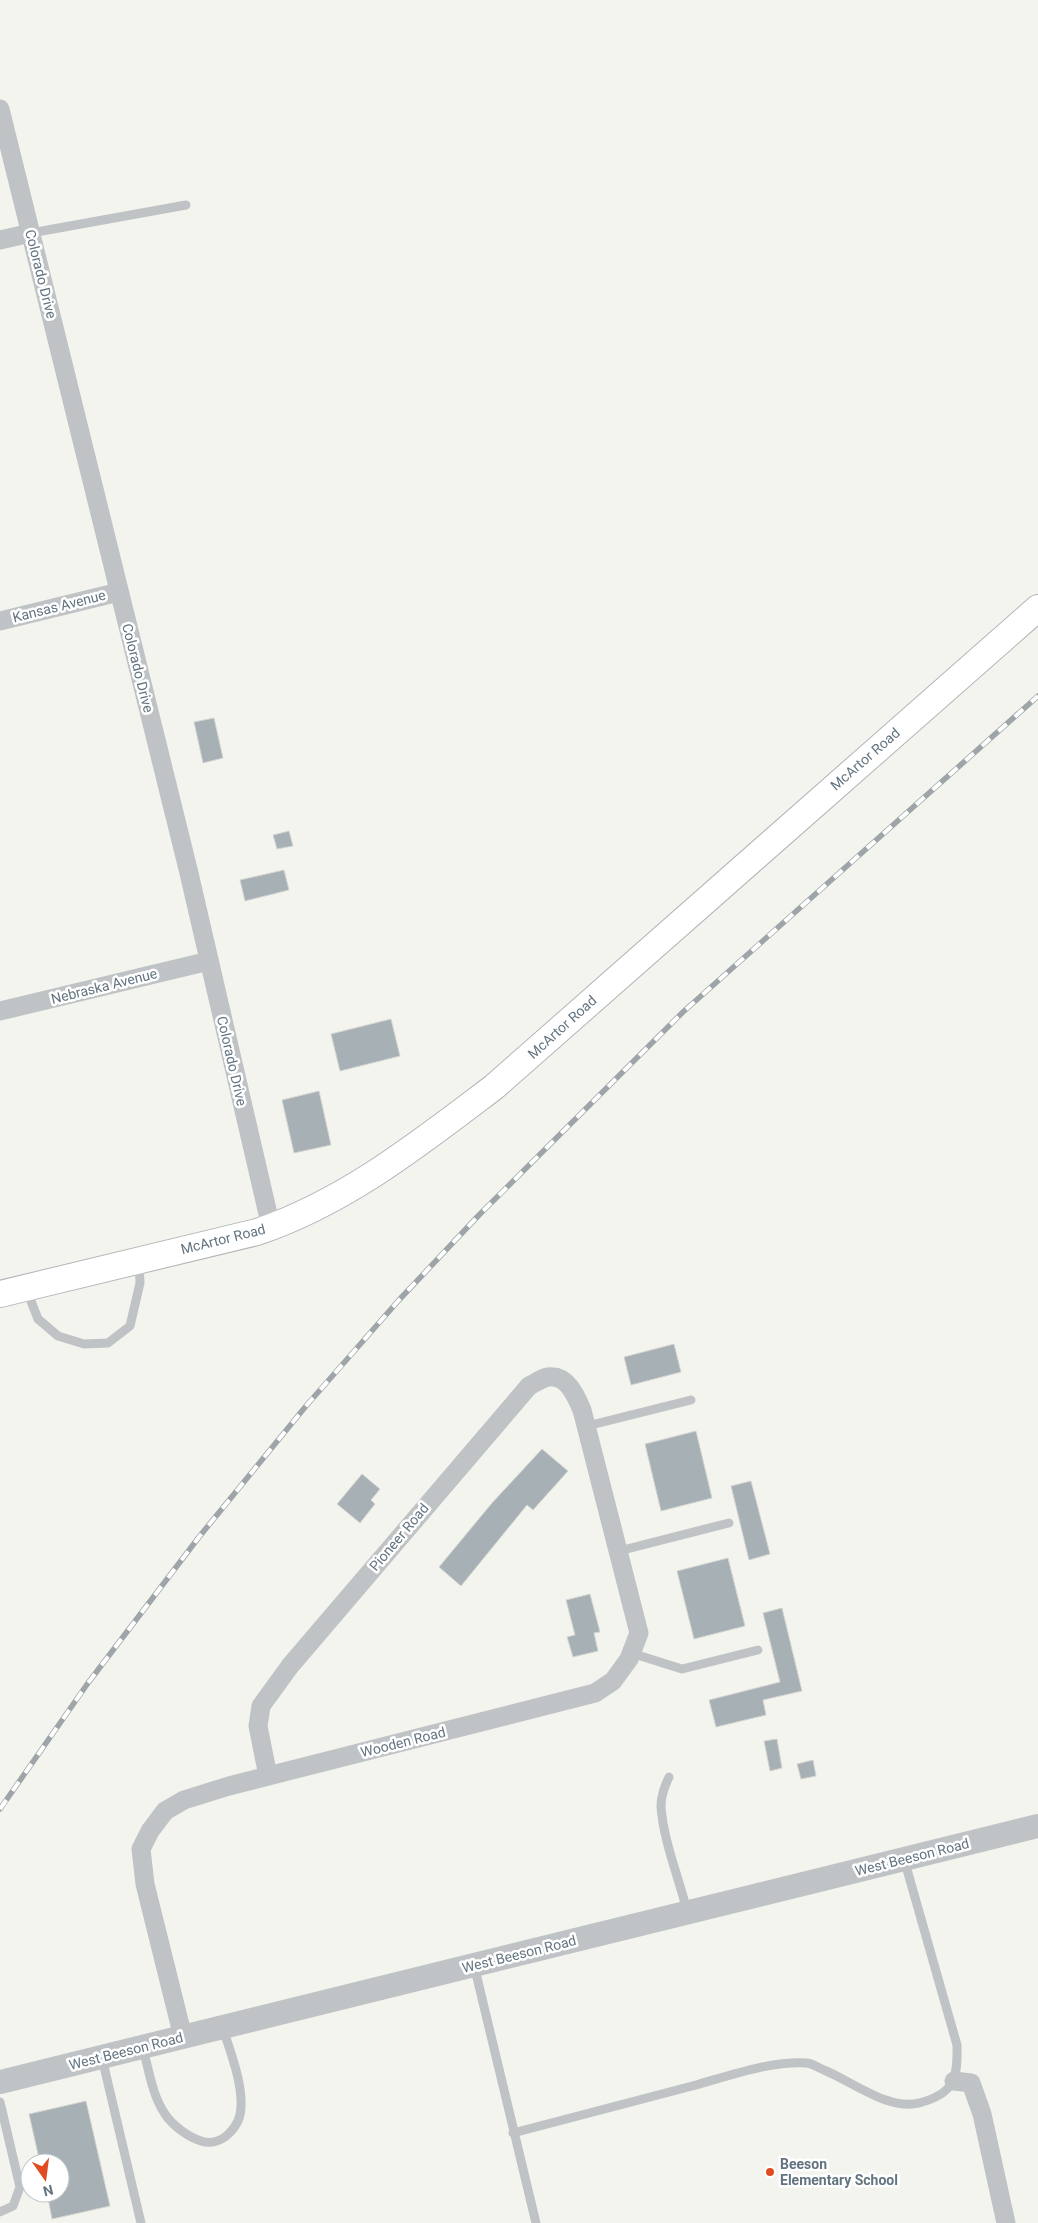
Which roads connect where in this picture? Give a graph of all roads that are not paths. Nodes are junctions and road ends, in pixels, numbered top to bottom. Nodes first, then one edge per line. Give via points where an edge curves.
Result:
1 (0, 109) edge
2 (186, 205) dead end
3 (31, 233) junction
4 (0, 240) edge
5 (119, 592) junction
6 (1038, 608) edge
7 (0, 621) edge
8 (209, 961) junction
9 (0, 1011) edge
10 (271, 1227) junction
11 (138, 1260) junction
12 (26, 1288) junction
13 (0, 1294) edge
14 (691, 1400) dead end
15 (587, 1426) junction
16 (729, 1523) dead end
17 (619, 1551) junction
18 (758, 1650) dead end
19 (631, 1653) junction
20 (268, 1776) junction
21 (670, 1777) dead end
22 (1038, 1826) edge
23 (904, 1859) junction
24 (688, 1911) junction
25 (474, 1965) junction
26 (223, 2028) junction
27 (183, 2037) junction
28 (143, 2047) junction
29 (102, 2058) junction
30 (954, 2081) junction
31 (0, 2082) edge
32 (0, 2102) edge
33 (513, 2133) junction
34 (0, 2212) edge
35 (141, 2223) edge
36 (536, 2223) edge
37 (1006, 2223) edge

1 - 3 street, Colorado Drive
2 - 3 lane
3 - 4 street
3 - 5 street, Colorado Drive
5 - 7 street, Kansas Avenue
5 - 8 street, Colorado Drive
6 - 10 main road, McArtor Road via 494,1087 402,1156 333,1199
8 - 9 street, Nebraska Avenue
8 - 10 street, Colorado Drive
10 - 11 main road, McArtor Road
11 - 12 main road, McArtor Road
11 - 12 lane via 140,1283 130,1326 108,1343 84,1344 58,1336 38,1319
12 - 13 main road, McArtor Road
14 - 15 lane
15 - 17 street, Wooden Road
15 - 20 street, Pioneer Road via 574,1391 560,1378 547,1377 530,1386 290,1666 261,1706 258,1726
16 - 17 lane
17 - 19 street, Wooden Road via 639,1633
18 - 19 lane via 682,1669
19 - 20 street, Wooden Road via 613,1680 595,1693
20 - 27 street, Wooden Road via 184,1800 165,1811 141,1849 145,1884
21 - 24 lane via 663,1789 661,1805
22 - 23 street, West Beeson Road
23 - 24 street, West Beeson Road
23 - 30 lane via 958,2046
24 - 25 street, West Beeson Road
25 - 26 street, West Beeson Road
25 - 33 lane
26 - 27 street, West Beeson Road
26 - 28 lane via 241,2105 240,2117 233,2130 214,2142 202,2141 184,2132 166,2115 156,2099
27 - 28 street, West Beeson Road
28 - 29 street, West Beeson Road
29 - 31 street, West Beeson Road
29 - 35 lane
30 - 33 lane via 936,2098 916,2104 896,2104 809,2063 784,2064 734,2074
30 - 37 street via 971,2083 982,2114
32 - 34 lane via 20,2187 13,2206
33 - 36 lane

